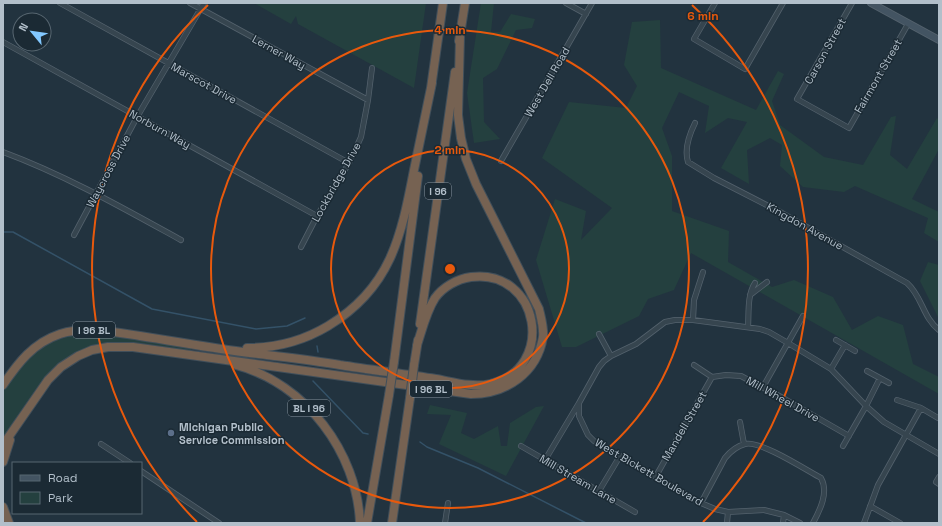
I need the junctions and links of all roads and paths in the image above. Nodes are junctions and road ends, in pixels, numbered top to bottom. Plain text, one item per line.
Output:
1 (60, 3) edge
2 (190, 3) edge
3 (204, 3) edge
4 (444, 3) edge
5 (465, 3) edge
6 (566, 3) edge
7 (592, 3) edge
8 (715, 3) edge
9 (783, 3) edge
10 (852, 3) edge
11 (871, 3) edge
12 (201, 9) junction
13 (586, 14) junction
14 (908, 24) junction
15 (460, 37) junction
16 (939, 40) edge
17 (3, 42) edge
18 (168, 63) junction
19 (372, 68) dead end
20 (432, 83) junction
21 (368, 100) junction
22 (137, 117) junction
23 (694, 123) dead end
24 (848, 128) joint
25 (3, 152) edge
26 (501, 161) dead end
27 (349, 163) junction
28 (97, 193) junction
29 (317, 216) junction
30 (74, 235) dead end
31 (180, 240) dead end
32 (301, 246) dead end
33 (703, 272) dead end
34 (767, 282) dead end
35 (755, 283) dead end
36 (750, 295) junction
37 (804, 316) dead end
38 (693, 320) junction
39 (748, 327) junction
40 (939, 330) edge
41 (599, 334) dead end
42 (836, 340) dead end
43 (788, 343) junction
44 (417, 345) junction
45 (845, 345) junction
46 (206, 346) junction
47 (856, 351) dead end
48 (194, 355) junction
49 (611, 356) junction
50 (694, 365) dead end
51 (832, 369) junction
52 (867, 371) dead end
53 (712, 377) junction
54 (880, 378) junction
55 (889, 383) dead end
56 (3, 385) edge
57 (763, 387) junction
58 (897, 400) dead end
59 (579, 402) junction
60 (866, 406) junction
61 (921, 408) junction
62 (938, 418) dead end
63 (740, 422) dead end
64 (13, 431) junction
65 (906, 435) junction
66 (849, 436) junction
67 (101, 444) dead end
68 (744, 444) junction
69 (3, 445) edge
70 (521, 446) dead end
71 (843, 446) dead end
72 (939, 454) edge
73 (620, 456) junction
74 (545, 460) junction
75 (3, 462) edge
76 (128, 462) edge
77 (142, 472) edge
78 (656, 476) junction
79 (939, 476) edge
80 (939, 484) edge
81 (599, 491) junction
82 (448, 503) dead end
83 (701, 503) junction
84 (870, 506) junction
85 (3, 507) edge
86 (635, 512) dead end
87 (728, 512) junction
88 (784, 515) junction
89 (9, 523) edge
90 (219, 523) edge
91 (360, 523) edge
92 (367, 523) edge
93 (392, 523) edge
94 (445, 523) edge
95 (727, 523) edge
96 (783, 523) edge
97 (800, 523) edge
98 (813, 523) edge
99 (864, 523) edge
100 (900, 523) edge

1 - 18 street, Marscot Drive
2 - 12 street, Lerner Way
3 - 12 street, Waycross Drive
4 - 20 highway, I 96
5 - 15 highway, I 96
6 - 13 street
7 - 13 street, West Dell Road
8 - 9 street
10 - 24 street, Carson Street
11 - 14 street
12 - 18 street, Waycross Drive
12 - 21 street, Lerner Way
13 - 26 street, West Dell Road
14 - 16 street
14 - 24 street, Fairmont Street
15 - 44 highway, I 96
15 - 48 highway, I 96 BL
17 - 22 street, Norburn Way
18 - 22 street, Waycross Drive
18 - 27 street, Marscot Drive
19 - 21 street, Lockbridge Drive
20 - 46 highway, I 96 BL
20 - 92 highway, I 96, bridge
21 - 27 street, Lockbridge Drive
22 - 28 street, Waycross Drive
22 - 29 street, Norburn Way
23 - 40 street, Kingdon Avenue
25 - 28 street
27 - 29 street, Lockbridge Drive
28 - 30 street, Waycross Drive
28 - 31 street
29 - 32 street, Lockbridge Drive
33 - 38 street
34 - 36 street
35 - 36 street
36 - 39 street
37 - 43 street
38 - 39 street
38 - 49 street
39 - 43 street
41 - 49 street
42 - 45 street
43 - 51 street
43 - 57 street
44 - 46 highway, I 96 BL
44 - 93 highway, I 96, bridge
45 - 47 street
45 - 51 street
46 - 56 highway, I 96 BL
48 - 64 highway, I 96 BL
48 - 91 highway, BL I 96
49 - 59 street
50 - 53 street
51 - 60 street
52 - 54 street
53 - 57 street, Mill Wheel Drive
53 - 78 street, Mandell Street
54 - 55 street
54 - 60 street
57 - 66 street, Mill Wheel Drive
58 - 61 street
59 - 73 street, West Bickett Boulevard
59 - 74 street
60 - 65 street
60 - 66 street
61 - 62 street
61 - 65 street
63 - 68 street
64 - 69 highway, I 96 BL
64 - 75 highway
65 - 72 street
65 - 84 street
66 - 71 street
67 - 76 street
68 - 83 street
68 - 98 street
70 - 74 street, Mill Stream Lane
73 - 78 street, West Bickett Boulevard
73 - 81 street
74 - 81 street, Mill Stream Lane
77 - 90 street
78 - 83 street, West Bickett Boulevard
79 - 80 street
81 - 86 street, Mill Stream Lane
82 - 94 street
83 - 87 street, West Bickett Boulevard
84 - 99 street
84 - 100 street
85 - 89 highway
87 - 88 street, West Bickett Boulevard
87 - 95 street
88 - 96 street
88 - 97 street, West Bickett Boulevard

